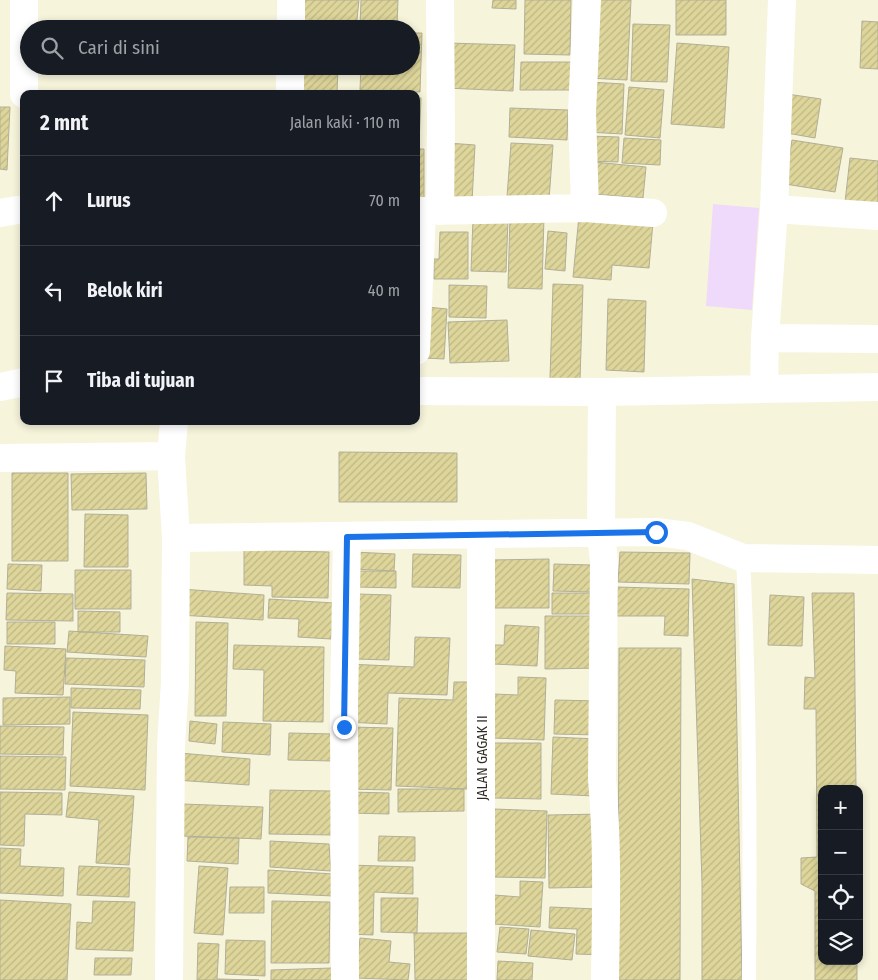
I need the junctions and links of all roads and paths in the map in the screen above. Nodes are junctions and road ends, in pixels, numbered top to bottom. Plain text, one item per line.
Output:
1 (24, 0) edge
2 (291, 0) edge
3 (440, 0) edge
4 (587, 0) edge
5 (782, 0) edge
6 (24, 20) edge
7 (290, 20) edge
8 (24, 75) edge
9 (290, 75) edge
10 (24, 90) edge
11 (290, 90) edge
12 (585, 208) junction
13 (774, 209) junction
14 (20, 210) edge
15 (426, 211) edge
16 (0, 213) edge
17 (653, 213) dead end
18 (878, 216) edge
19 (420, 295) edge
20 (765, 338) junction
21 (878, 339) edge
22 (20, 383) edge
23 (0, 387) edge
24 (878, 387) edge
25 (764, 388) junction
26 (420, 391) edge
27 (602, 392) junction
28 (174, 425) edge
29 (171, 456) junction
30 (0, 458) edge
31 (601, 532) junction
32 (481, 536) junction
33 (347, 537) junction
34 (176, 538) junction
35 (743, 558) junction
36 (878, 560) edge
37 (169, 980) edge
38 (345, 980) edge
39 (481, 980) edge
40 (605, 980) edge
41 (749, 980) edge

1 - 6 street
2 - 7 street
3 - 15 street
4 - 12 street
5 - 13 street
8 - 10 street
9 - 11 street
12 - 15 street
12 - 17 street
13 - 18 street
13 - 20 street
14 - 16 street
15 - 19 street
20 - 21 street
20 - 25 street
22 - 23 street
24 - 25 street
25 - 27 street
26 - 27 street
27 - 31 street
28 - 29 street
29 - 30 street
29 - 34 street
31 - 32 street
31 - 35 street
31 - 40 street
32 - 33 street
32 - 39 street, JALAN GAGAK II
33 - 34 street
33 - 38 street
34 - 37 street
35 - 36 street
35 - 41 lane

